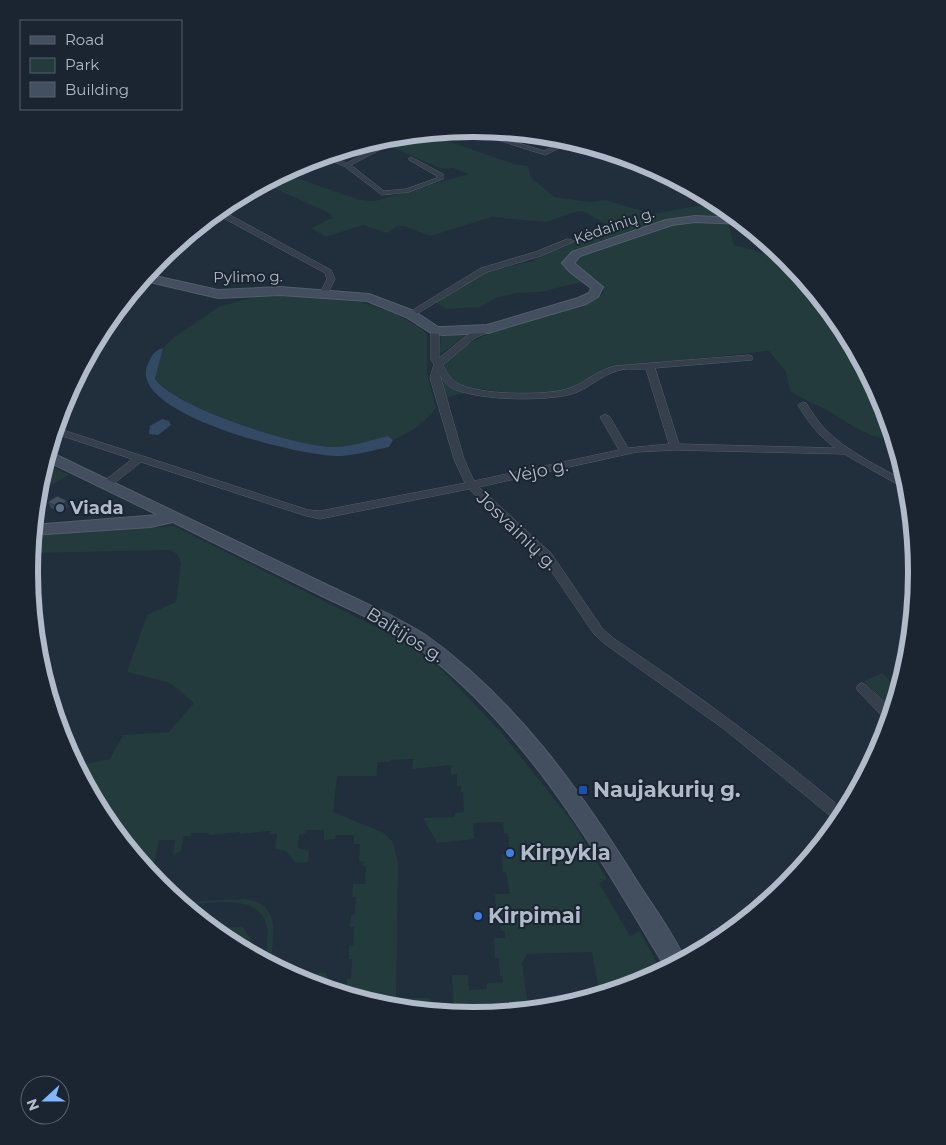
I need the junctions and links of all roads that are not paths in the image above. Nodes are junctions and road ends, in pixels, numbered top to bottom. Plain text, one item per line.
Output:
1 (495, 138) edge
2 (560, 146) edge
3 (382, 147) dead end
4 (411, 159) dead end
5 (333, 160) edge
6 (346, 165) junction
7 (224, 215) edge
8 (730, 221) edge
9 (571, 241) dead end
10 (152, 279) edge
11 (324, 293) junction
12 (410, 314) junction
13 (488, 329) junction
14 (435, 330) junction
15 (749, 358) dead end
16 (438, 364) junction
17 (650, 366) junction
18 (803, 404) dead end
19 (605, 417) dead end
20 (61, 432) edge
21 (675, 447) junction
22 (848, 451) junction
23 (625, 452) junction
24 (53, 458) edge
25 (140, 458) junction
26 (899, 482) edge
27 (107, 484) junction
28 (470, 486) junction
29 (174, 517) junction
30 (40, 530) edge
31 (862, 688) dead end
32 (886, 710) edge
33 (838, 810) edge
34 (673, 960) edge

1 - 2 street
3 - 6 street
4 - 6 street
5 - 6 street
7 - 11 street
8 - 13 main road, Kėdainių g.
9 - 12 street
10 - 11 main road, Pylimo g.
11 - 12 main road
12 - 14 main road
13 - 14 main road
13 - 16 street
14 - 16 street, Josvainių g.
15 - 17 street
16 - 17 street
16 - 28 street, Josvainių g.
17 - 21 street
18 - 22 street
19 - 23 street
20 - 25 street, Vėjo g.
21 - 22 street, Vėjo g.
21 - 23 street, Vėjo g.
22 - 26 street, Vėjo g.
23 - 28 street, Vėjo g.
24 - 27 main road, Baltijos g.
25 - 27 street
25 - 28 street, Vėjo g.
27 - 29 main road, Baltijos g.
28 - 33 street, Josvainių g.
29 - 30 main road
29 - 34 main road, Baltijos g.
31 - 32 street

